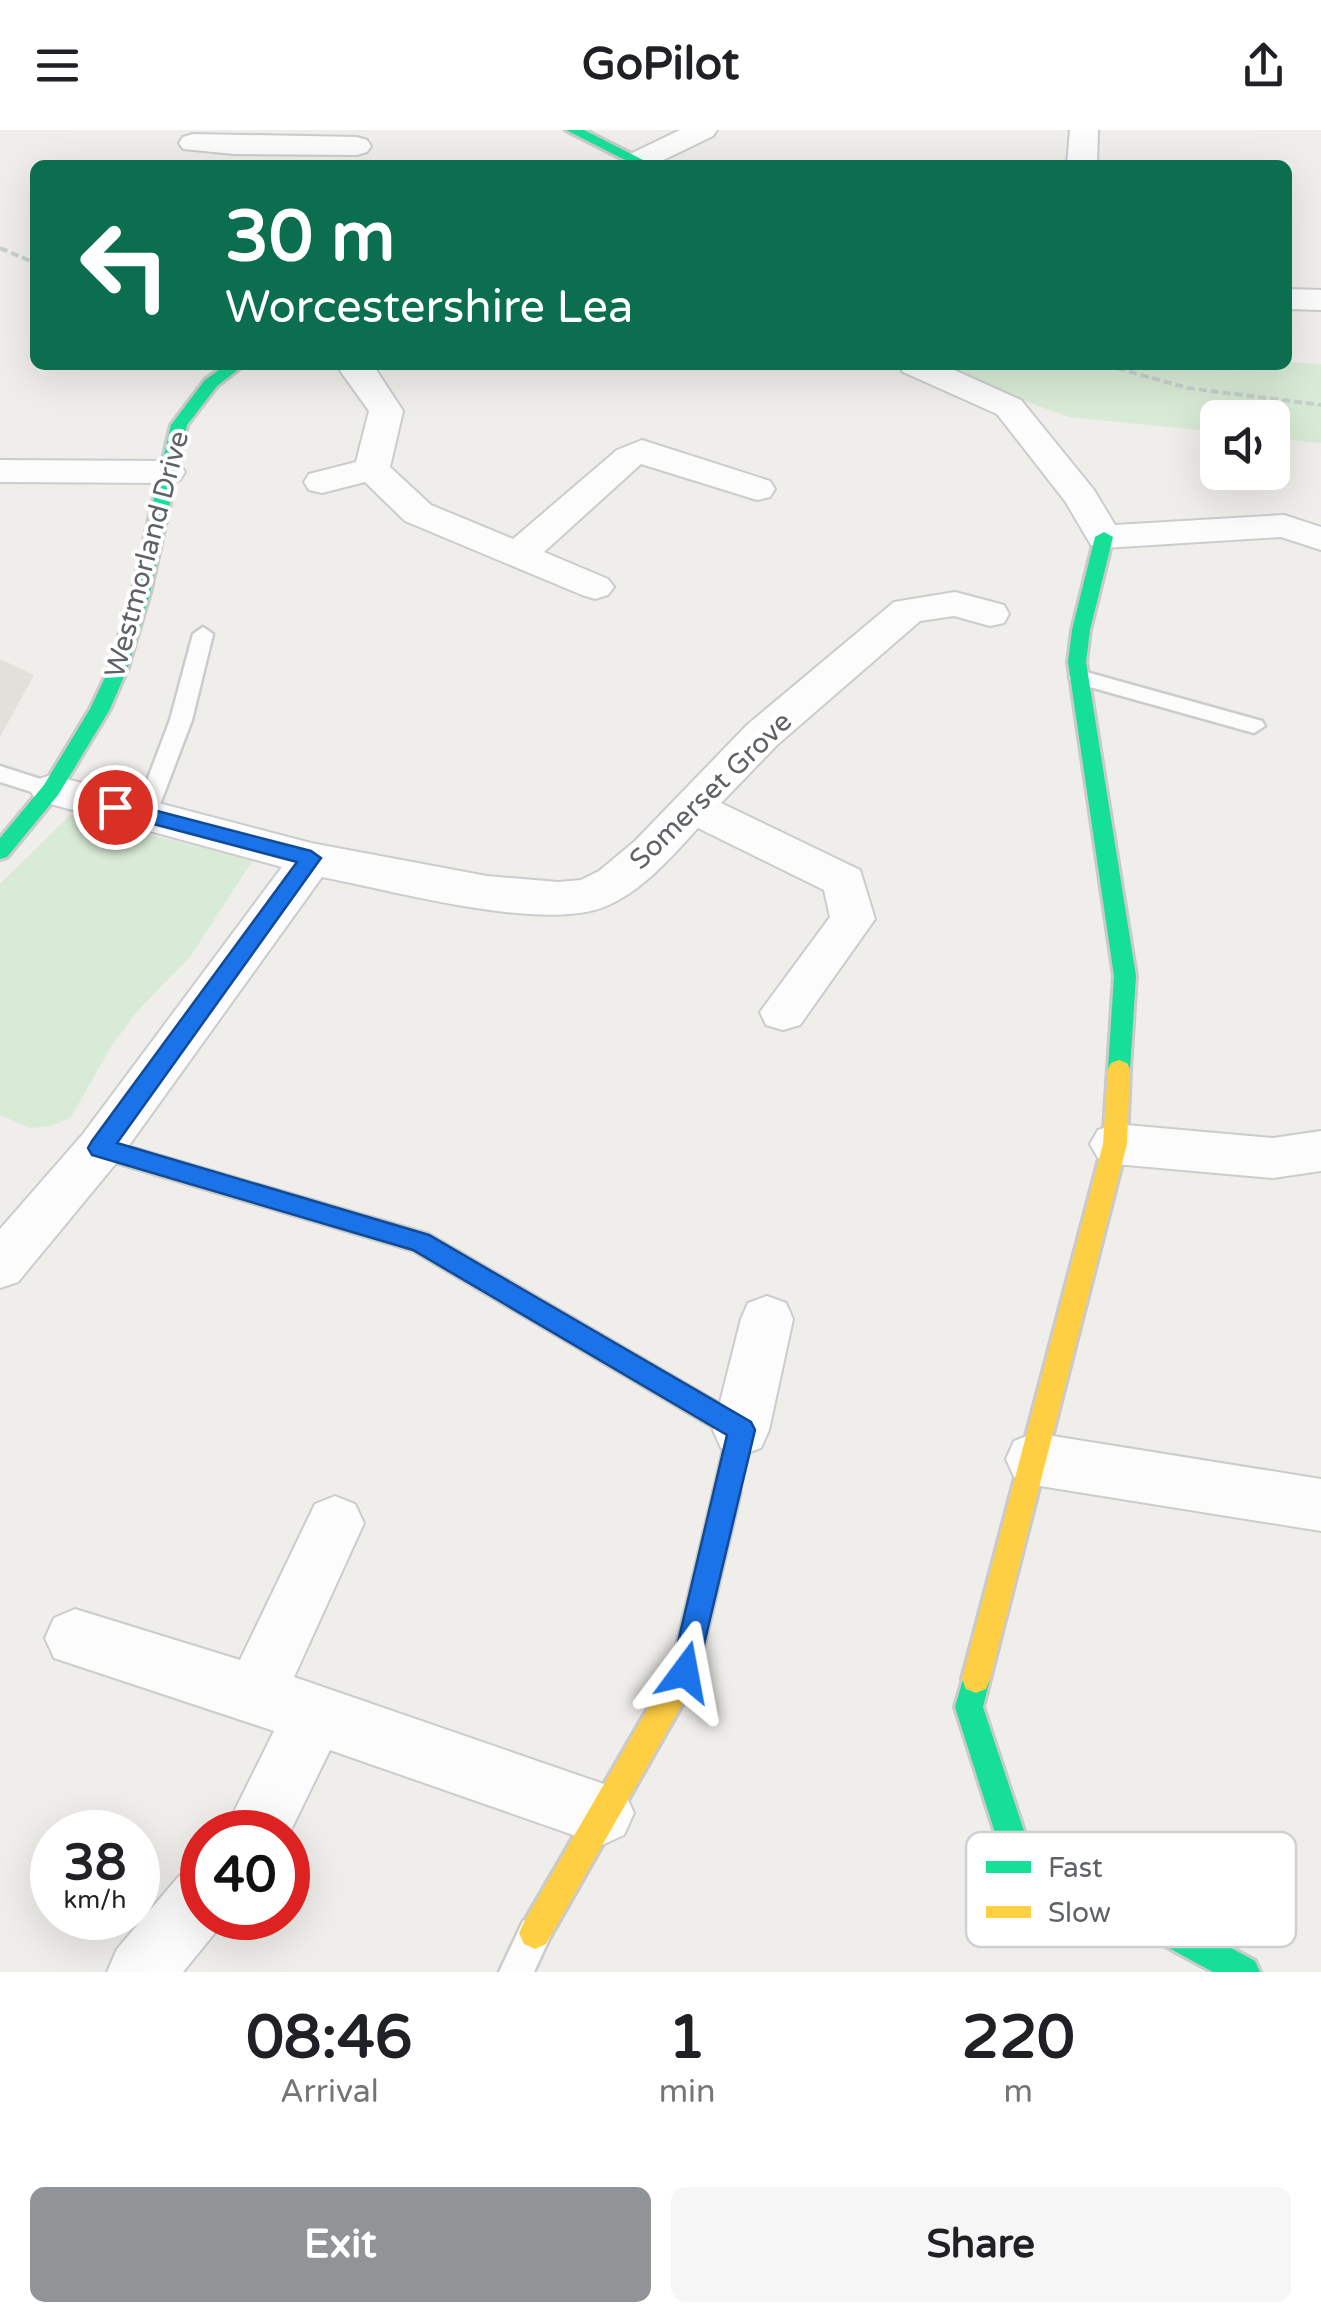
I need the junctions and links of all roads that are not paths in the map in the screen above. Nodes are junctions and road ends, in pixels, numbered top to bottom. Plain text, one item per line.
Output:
1 (573, 130) edge
2 (702, 130) edge
3 (1084, 130) edge
4 (183, 146) edge
5 (357, 146) dead end
6 (629, 160) edge
7 (641, 160) edge
8 (1082, 160) edge
9 (1292, 298) edge
10 (1321, 300) edge
11 (229, 370) edge
12 (361, 370) edge
13 (927, 370) edge
14 (372, 469) junction
15 (0, 471) edge
16 (167, 472) junction
17 (322, 482) dead end
18 (756, 489) dead end
19 (1104, 538) junction
20 (1321, 538) edge
21 (519, 554) junction
22 (594, 587) dead end
23 (990, 614) dead end
24 (203, 634) dead end
25 (1080, 677) junction
26 (1254, 726) dead end
27 (0, 774) edge
28 (51, 790) junction
29 (694, 808) junction
30 (145, 815) junction
31 (0, 852) edge
32 (311, 858) junction
33 (782, 1012) dead end
34 (1114, 1144) junction
35 (100, 1148) junction
36 (1321, 1151) edge
37 (0, 1266) edge
38 (767, 1319) dead end
39 (742, 1430) junction
40 (1034, 1459) junction
41 (1321, 1505) edge
42 (335, 1523) dead end
43 (75, 1638) dead end
44 (255, 1695) junction
45 (315, 1714) junction
46 (267, 1810) edge
47 (602, 1813) junction
48 (1009, 1832) edge
49 (180, 1925) edge
50 (535, 1934) joint
51 (1198, 1947) edge
52 (140, 1972) edge
53 (516, 1972) edge
54 (1244, 1972) edge

1 - 6 street
2 - 7 street
3 - 8 street
4 - 5 street
9 - 10 street
11 - 16 street, Westmorland Drive
12 - 14 street
13 - 19 street
14 - 17 street
14 - 21 street
15 - 16 street
16 - 28 street, Westmorland Drive
18 - 21 street
19 - 20 street
19 - 25 street
21 - 22 street
23 - 29 street, Somerset Grove
24 - 30 lane
25 - 26 lane
25 - 34 street
27 - 28 lane
28 - 30 street, Somerset Grove
28 - 31 street, Westmorland Drive
29 - 32 street, Somerset Grove
29 - 33 street
30 - 32 street, Somerset Grove
32 - 35 street
34 - 36 street
34 - 40 street
35 - 37 street
35 - 39 street
38 - 39 street
39 - 47 street
40 - 41 street
40 - 48 street
42 - 44 street
43 - 44 street
44 - 45 street
45 - 46 street
45 - 47 street
47 - 50 street
49 - 52 street
50 - 53 lane
51 - 54 street

